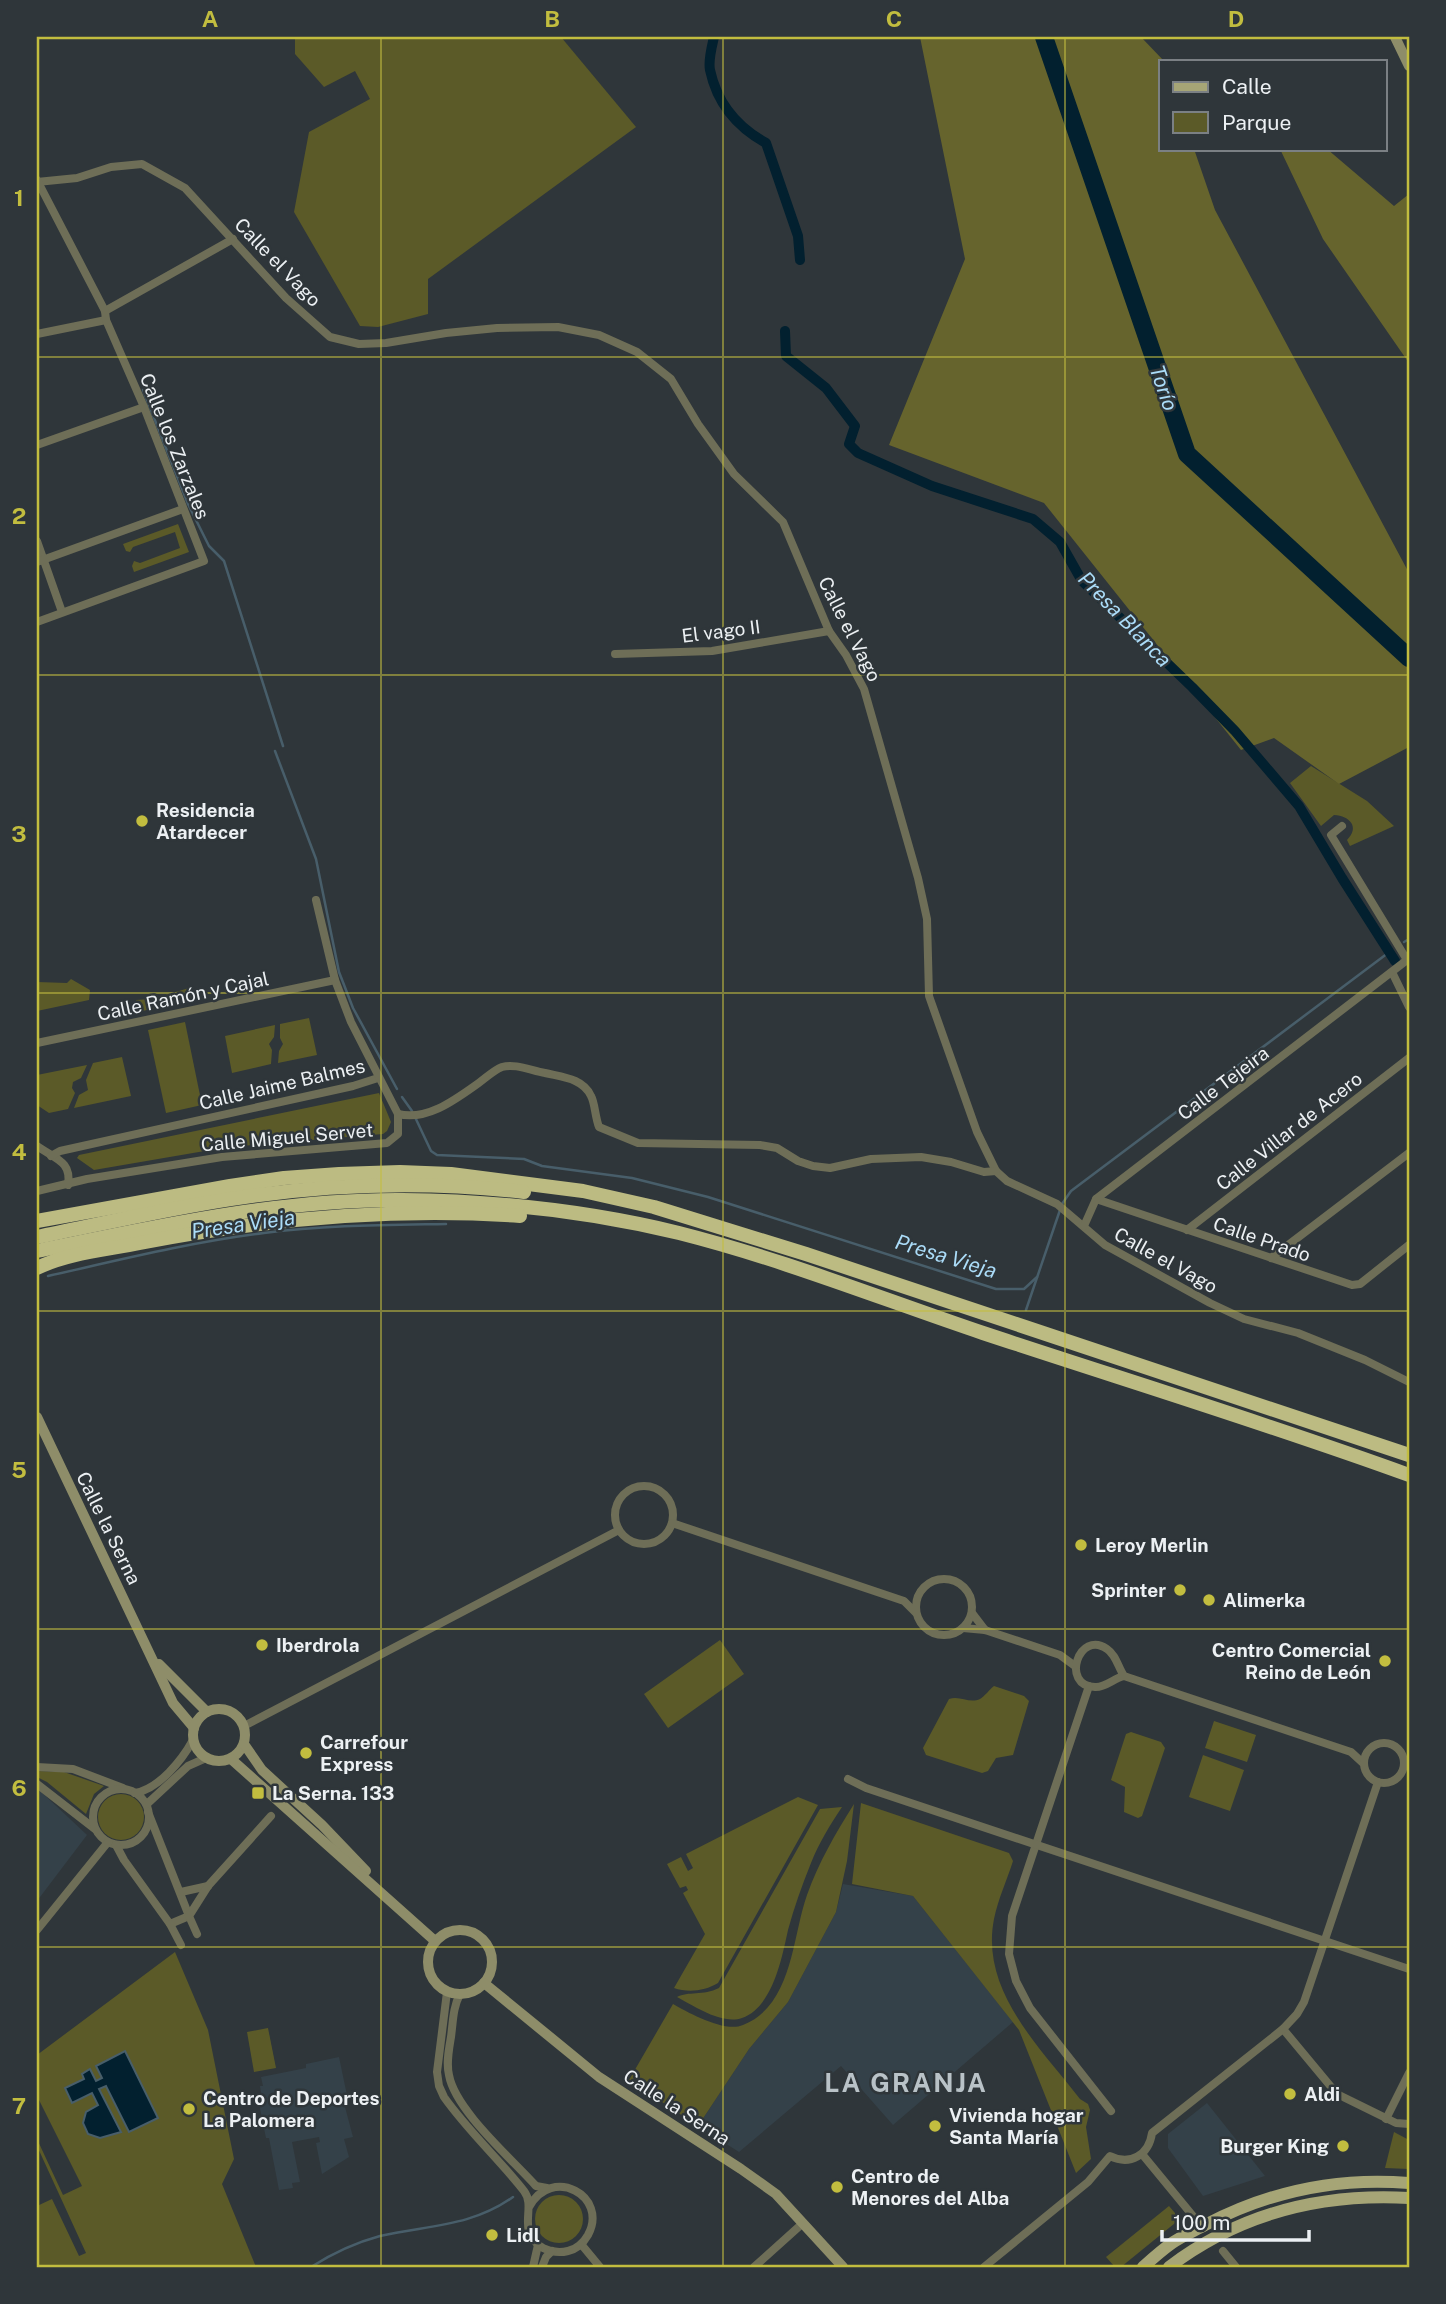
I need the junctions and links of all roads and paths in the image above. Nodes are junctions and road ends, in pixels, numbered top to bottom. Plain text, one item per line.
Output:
1 (1395, 37) edge
2 (1409, 66) edge
3 (38, 181) edge
4 (233, 239) junction
5 (105, 315) junction
6 (37, 334) edge
7 (144, 407) junction
8 (37, 445) edge
9 (183, 509) junction
10 (37, 541) edge
11 (40, 561) edge
12 (62, 612) junction
13 (37, 622) edge
14 (829, 631) junction
15 (615, 654) dead end
16 (1342, 826) dead end
17 (316, 900) dead end
18 (1408, 962) edge
19 (1392, 972) junction
20 (335, 980) junction
21 (1409, 1007) edge
22 (37, 1043) edge
23 (1409, 1058) edge
24 (378, 1078) junction
25 (398, 1114) junction
26 (37, 1146) edge
27 (1409, 1153) edge
28 (51, 1156) junction
29 (66, 1166) junction
30 (996, 1171) junction
31 (87, 1179) junction
32 (68, 1185) junction
33 (37, 1191) edge
34 (1096, 1199) junction
35 (687, 1219) junction
36 (37, 1221) edge
37 (1084, 1226) junction
38 (1187, 1230) junction
39 (37, 1237) edge
40 (1409, 1245) edge
41 (37, 1251) edge
42 (745, 1253) junction
43 (1270, 1258) junction
44 (37, 1268) edge
45 (1409, 1382) edge
46 (37, 1417) edge
47 (1409, 1455) edge
48 (1409, 1475) edge
49 (672, 1523) junction
50 (619, 1530) junction
51 (918, 1596) junction
52 (904, 1601) junction
53 (916, 1612) junction
54 (972, 1612) junction
55 (964, 1628) junction
56 (985, 1630) junction
57 (150, 1654) junction
58 (1079, 1654) junction
59 (1060, 1655) junction
60 (1117, 1666) junction
61 (1075, 1667) junction
62 (1124, 1676) junction
63 (1113, 1679) junction
64 (1089, 1686) junction
65 (207, 1712) junction
66 (244, 1726) junction
67 (194, 1728) junction
68 (193, 1740) junction
69 (244, 1744) junction
70 (1368, 1750) junction
71 (1351, 1752) junction
72 (206, 1758) junction
73 (231, 1759) junction
74 (1363, 1763) junction
75 (37, 1767) edge
76 (1406, 1770) edge
77 (848, 1779) dead end
78 (1378, 1782) junction
79 (37, 1784) edge
80 (132, 1792) junction
81 (148, 1808) junction
82 (271, 1816) dead end
83 (95, 1829) junction
84 (112, 1844) junction
85 (1036, 1844) junction
86 (208, 1886) junction
87 (181, 1892) junction
88 (393, 1902) junction
89 (190, 1916) junction
90 (170, 1924) junction
91 (37, 1930) edge
92 (197, 1934) dead end
93 (435, 1941) junction
94 (1325, 1941) junction
95 (181, 1945) dead end
96 (1409, 1969) edge
97 (484, 1983) junction
98 (447, 1992) junction
99 (460, 1994) junction
100 (1283, 2029) junction
101 (1409, 2073) edge
102 (1111, 2111) dead end
103 (1386, 2119) junction
104 (1409, 2124) edge
105 (1142, 2154) junction
106 (1409, 2183) edge
107 (547, 2188) junction
108 (1409, 2199) edge
109 (529, 2207) junction
110 (803, 2223) junction
111 (1202, 2227) junction
112 (538, 2245) junction
113 (581, 2245) junction
114 (1223, 2251) dead end
115 (552, 2252) junction
116 (1147, 2265) edge
117 (533, 2267) edge
118 (542, 2267) edge
119 (600, 2267) edge
120 (754, 2267) edge
121 (843, 2267) edge
122 (984, 2267) edge
123 (1169, 2267) edge
124 (1236, 2267) edge

1 - 2 street
3 - 4 street, Calle el Vago
3 - 5 street, Calle los Zarzales
4 - 5 street
4 - 14 street, Calle el Vago
5 - 6 street
5 - 7 street, Calle los Zarzales
7 - 8 street
7 - 9 street, Calle los Zarzales
9 - 11 street
9 - 12 street, Calle los Zarzales
10 - 11 street
11 - 12 street
12 - 13 street, Calle los Zarzales
14 - 15 street, El vago II
14 - 30 street, Calle el Vago
16 - 18 street
17 - 20 street, Calle Jaime Balmes
18 - 19 street, Calle Tejeira
19 - 21 street
19 - 34 street, Calle Tejeira
20 - 22 street, Calle Ramón y Cajal
20 - 24 street, Calle Jaime Balmes
23 - 38 street, Calle Villar de Acero
24 - 25 street
24 - 28 street, Calle Jaime Balmes
25 - 30 street, Calle Miguel Servet
25 - 31 street, Calle Miguel Servet
26 - 28 street
27 - 43 street
28 - 29 street
29 - 31 street
29 - 32 street
30 - 37 street, Calle el Vago
31 - 32 street, Calle Miguel Servet
32 - 33 street, Calle Miguel Servet
34 - 37 street, Calle Tejeira
34 - 38 street, Calle Prado
35 - 36 highway
35 - 39 highway
35 - 47 highway
37 - 45 street, Calle el Vago
38 - 43 street, Calle Prado
40 - 43 street, Calle Prado
41 - 42 highway
42 - 44 highway
42 - 48 highway
46 - 57 street, Calle la Serna
49 - 50 street
49 - 50 street
49 - 52 street
50 - 66 street
51 - 52 street
51 - 53 street
51 - 54 street
52 - 53 street
53 - 55 street
54 - 55 street
54 - 56 street
55 - 56 street
56 - 59 street
57 - 65 street, Calle la Serna
57 - 67 street, Calle la Serna
58 - 59 street
58 - 60 street
58 - 61 street
59 - 61 street
60 - 62 street
60 - 63 street
61 - 64 street
62 - 63 street
62 - 71 street
63 - 64 street
64 - 85 street
65 - 66 street
65 - 67 street
66 - 69 street
67 - 68 street
68 - 72 street
68 - 80 street
69 - 73 street
69 - 88 street
70 - 71 street
70 - 74 street
70 - 76 street
71 - 74 street
72 - 73 street
72 - 81 street
73 - 88 street
74 - 78 street
75 - 80 street
76 - 78 street
77 - 85 street
78 - 94 street
79 - 83 street
80 - 81 street
80 - 83 street
81 - 84 street
81 - 87 street
82 - 86 street
83 - 84 street
84 - 90 street
84 - 91 street
85 - 94 street
85 - 102 street
86 - 87 street
86 - 89 street
87 - 89 street
88 - 93 street
89 - 90 street
89 - 92 street
90 - 95 street
93 - 97 street
93 - 98 street
94 - 96 street
94 - 100 street
97 - 99 street
97 - 110 street, Calle la Serna
98 - 99 street
98 - 109 street
99 - 107 street
100 - 103 street
100 - 105 street
101 - 103 street
103 - 104 street
105 - 111 street
105 - 122 street
106 - 111 main road
107 - 109 street
107 - 113 street
108 - 123 main road
109 - 112 street
110 - 120 street
110 - 121 street, Calle la Serna
111 - 116 main road
112 - 115 street
112 - 117 street
113 - 115 street
113 - 119 street
114 - 124 street
115 - 118 street

